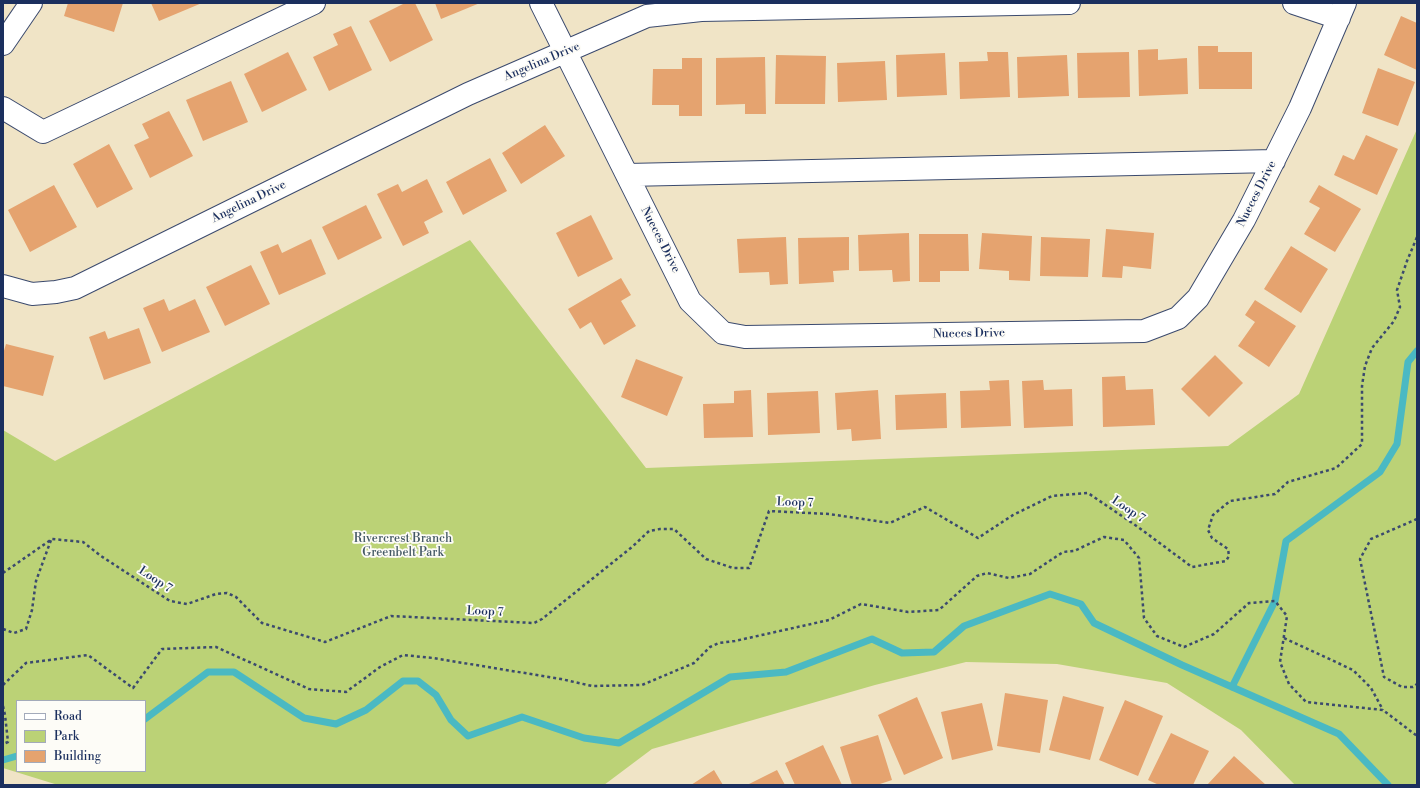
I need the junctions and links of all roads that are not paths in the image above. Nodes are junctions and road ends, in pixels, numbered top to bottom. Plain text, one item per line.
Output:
1 (31, 3) edge
2 (314, 3) edge
3 (541, 3) edge
4 (1069, 3) edge
5 (1294, 3) edge
6 (1342, 10) edge
7 (3, 44) edge
8 (566, 52) junction
9 (3, 108) edge
10 (1274, 161) junction
11 (627, 175) junction
12 (3, 286) edge

1 - 7 street
2 - 9 street
3 - 8 street, Nueces Drive
4 - 8 street, Angelina Drive
5 - 6 street
6 - 10 street, Nueces Drive
8 - 11 street, Nueces Drive
8 - 12 street, Angelina Drive
10 - 11 street
10 - 11 street, Nueces Drive

